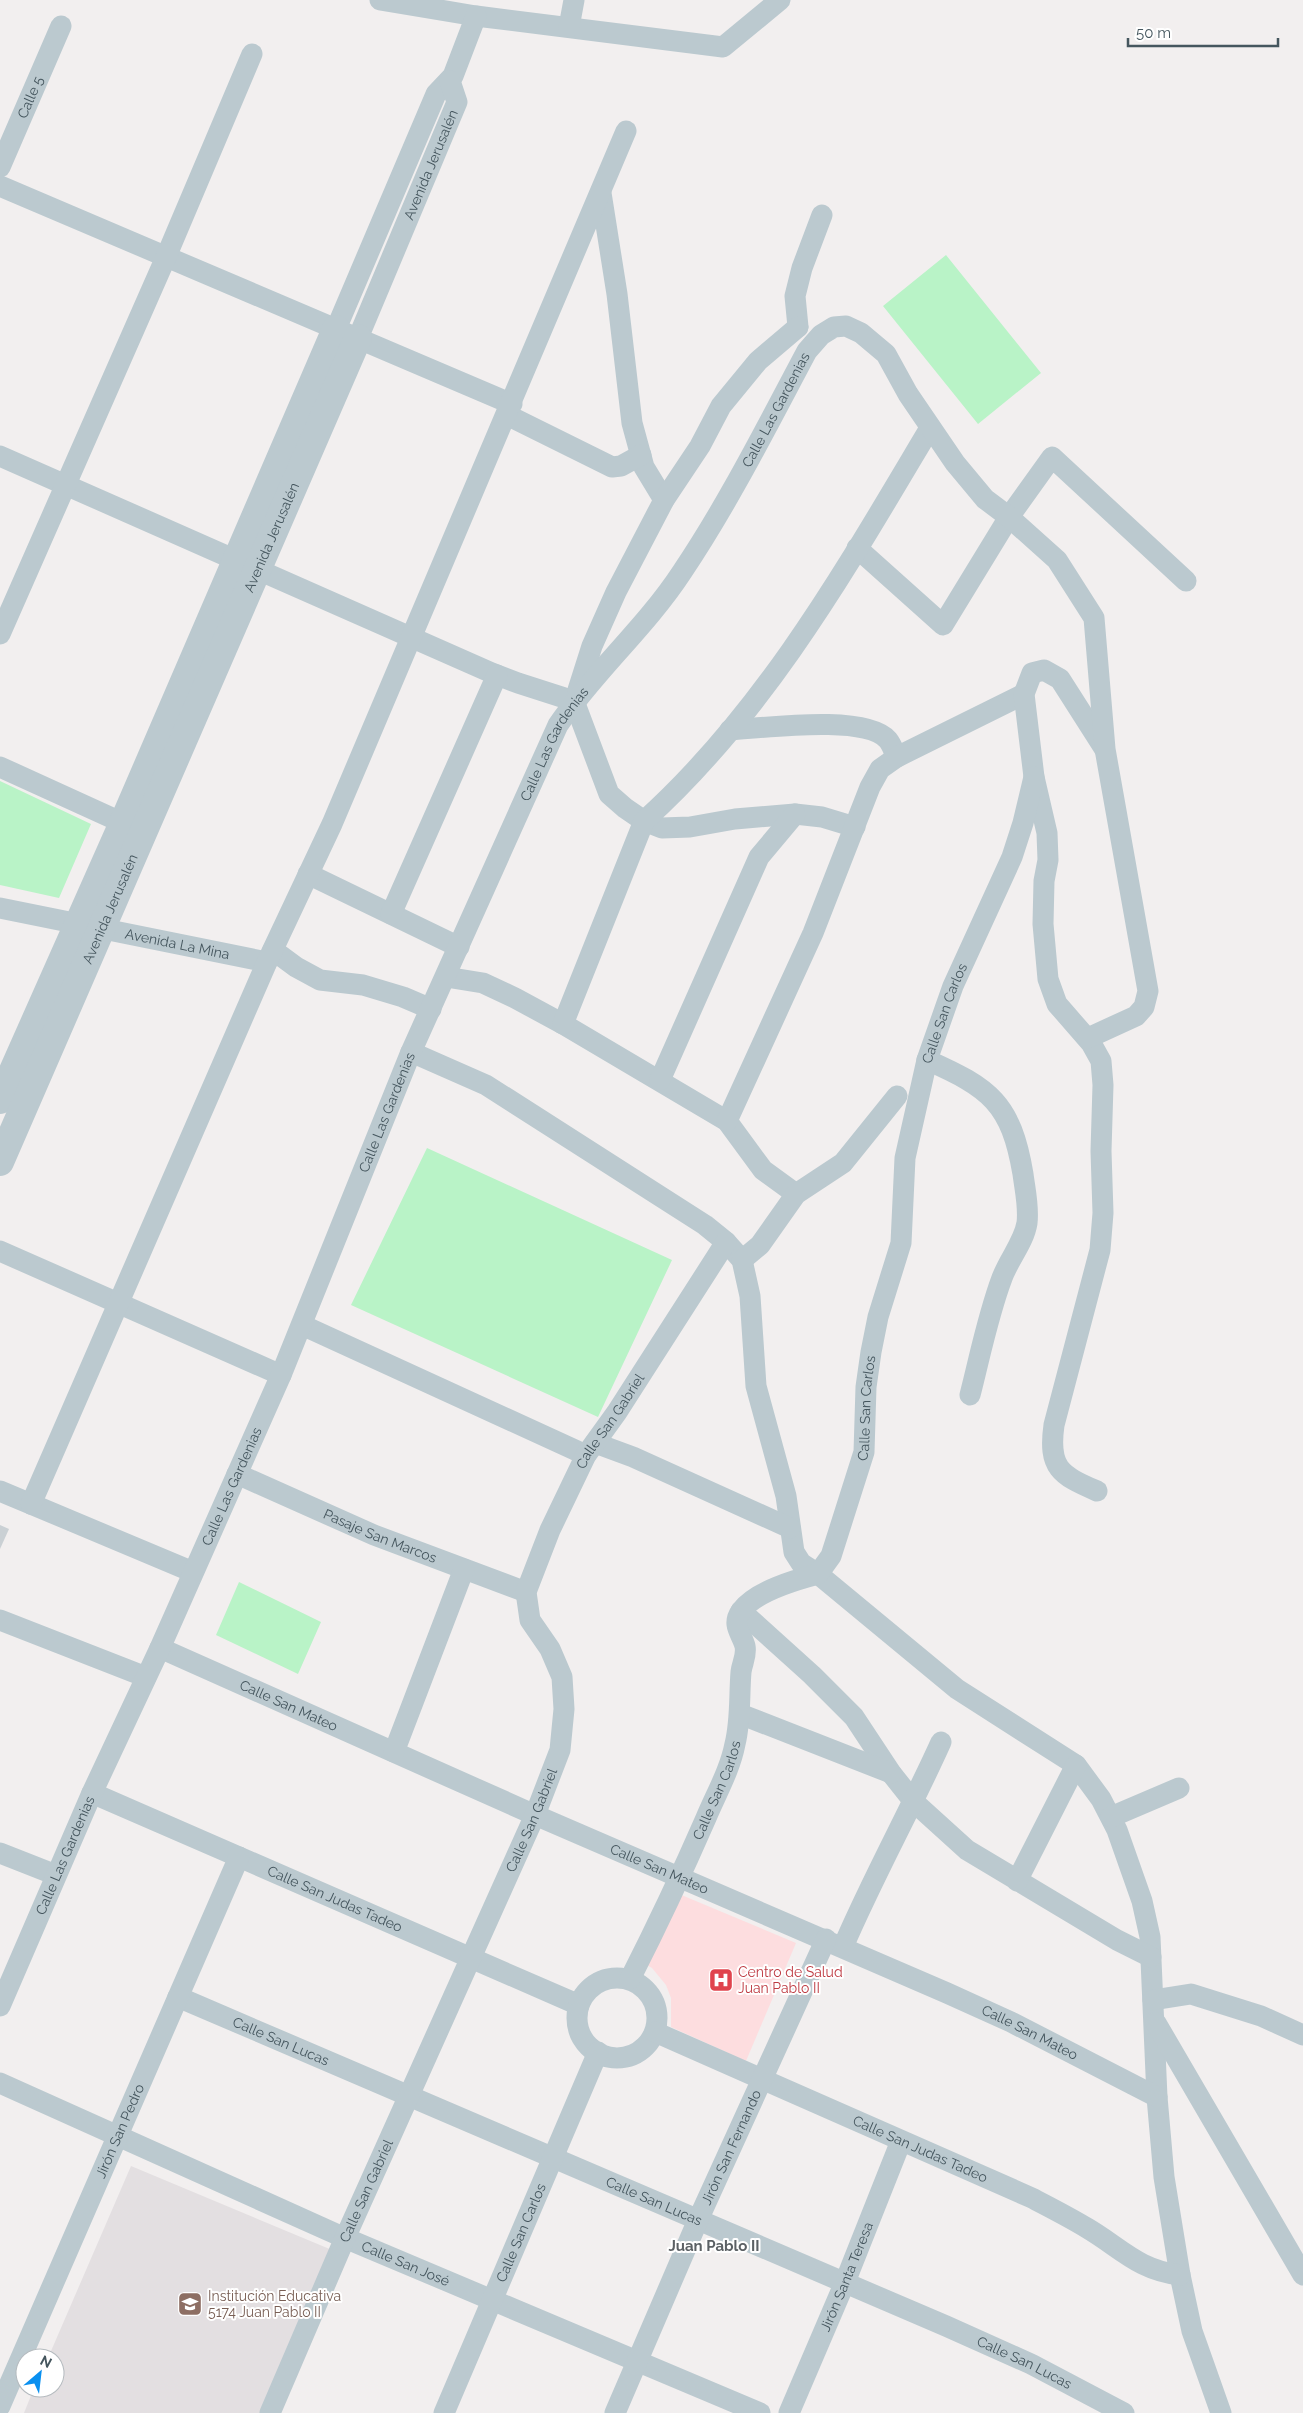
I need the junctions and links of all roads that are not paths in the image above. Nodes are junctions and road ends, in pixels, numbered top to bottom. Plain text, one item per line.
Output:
1 (380, 0) edge
2 (574, 0) edge
3 (780, 0) edge
4 (476, 16) junction
5 (60, 26) dead end
6 (569, 27) junction
7 (252, 54) dead end
8 (626, 131) dead end
9 (0, 167) edge
10 (0, 186) edge
11 (601, 192) junction
12 (822, 214) dead end
13 (166, 257) junction
14 (798, 327) junction
15 (347, 334) junction
16 (821, 335) junction
17 (510, 410) junction
18 (930, 428) junction
19 (641, 455) junction
20 (0, 456) edge
21 (66, 485) junction
22 (664, 500) junction
23 (1009, 517) junction
24 (857, 548) junction
25 (248, 563) junction
26 (1186, 581) dead end
27 (0, 634) edge
28 (411, 635) junction
29 (497, 675) junction
30 (1024, 694) junction
31 (574, 701) junction
32 (730, 730) junction
33 (1105, 749) junction
34 (897, 757) junction
35 (0, 767) edge
36 (1034, 777) junction
37 (795, 814) junction
38 (644, 821) junction
39 (123, 824) junction
40 (855, 828) junction
41 (308, 874) junction
42 (0, 908) edge
43 (391, 914) junction
44 (90, 928) junction
45 (459, 947) junction
46 (270, 956) junction
47 (446, 977) junction
48 (431, 1009) junction
49 (563, 1024) junction
50 (1088, 1038) junction
51 (412, 1052) junction
52 (927, 1060) junction
53 (660, 1080) junction
54 (896, 1096) dead end
55 (0, 1100) edge
56 (727, 1121) junction
57 (0, 1162) edge
58 (796, 1194) junction
59 (726, 1242) junction
60 (0, 1251) edge
61 (742, 1260) junction
62 (119, 1303) junction
63 (302, 1325) junction
64 (281, 1375) junction
65 (970, 1395) dead end
66 (590, 1449) junction
67 (236, 1474) junction
68 (0, 1491) edge
69 (1097, 1491) dead end
70 (31, 1504) junction
71 (790, 1528) junction
72 (464, 1569) junction
73 (193, 1572) junction
74 (818, 1574) junction
75 (526, 1592) junction
76 (741, 1611) junction
77 (0, 1620) edge
78 (160, 1648) junction
79 (146, 1677) junction
80 (740, 1714) junction
81 (941, 1742) dead end
82 (394, 1752) junction
83 (1076, 1765) junction
84 (891, 1773) junction
85 (1179, 1788) dead end
86 (92, 1793) junction
87 (914, 1802) junction
88 (535, 1815) junction
89 (1111, 1817) junction
90 (0, 1852) edge
91 (239, 1857) junction
92 (56, 1875) junction
93 (681, 1877) junction
94 (1017, 1881) junction
95 (834, 1943) junction
96 (471, 1957) junction
97 (1152, 1957) junction
98 (630, 1979) junction
99 (178, 1997) junction
100 (579, 2005) junction
101 (0, 2006) edge
102 (1153, 2009) junction
103 (655, 2032) junction
104 (1303, 2035) edge
105 (598, 2052) junction
106 (762, 2078) junction
107 (0, 2083) edge
108 (409, 2096) junction
109 (1157, 2097) junction
110 (118, 2136) junction
111 (901, 2140) junction
112 (552, 2157) junction
113 (698, 2220) junction
114 (345, 2238) junction
115 (1180, 2275) junction
116 (1303, 2275) edge
117 (845, 2282) junction
118 (493, 2300) junction
119 (637, 2361) junction
120 (0, 2406) edge
121 (270, 2413) edge
122 (444, 2413) edge
123 (614, 2413) edge
124 (760, 2413) edge
125 (789, 2413) edge
126 (1124, 2413) edge
127 (1222, 2413) edge

1 - 4 street
2 - 6 street
3 - 6 street
4 - 6 street
4 - 15 street, Avenida Jerusalén
5 - 9 street, Calle 5
7 - 13 street
8 - 11 street
10 - 13 street
11 - 17 street
11 - 19 street
12 - 14 street
13 - 15 street
13 - 21 street
14 - 16 street
14 - 22 street
15 - 17 street
15 - 25 street, Avenida Jerusalén
16 - 18 street, Calle Las Gardenias
16 - 31 street, Calle Las Gardenias
17 - 19 street
17 - 28 street
18 - 23 street
18 - 24 street
19 - 22 street
20 - 21 street
21 - 25 street
21 - 27 street
22 - 31 street
23 - 24 street
23 - 26 street
23 - 33 street
24 - 32 street
25 - 28 street
25 - 39 street, Avenida Jerusalén
25 - 44 street, Avenida Jerusalén
28 - 29 street
28 - 41 street
29 - 31 street
29 - 43 street
30 - 33 street
30 - 34 street
30 - 36 street
31 - 38 street
31 - 45 street, Calle Las Gardenias
32 - 34 street
32 - 38 street
33 - 50 street
34 - 40 street
35 - 39 street
36 - 50 street
36 - 52 street, Calle San Carlos
37 - 38 street
37 - 40 street
37 - 53 street
38 - 49 street
39 - 44 street, Avenida Jerusalén
40 - 56 street
41 - 43 street
41 - 46 street
42 - 44 street, Avenida La Mina
43 - 45 street
44 - 46 street, Avenida La Mina
44 - 55 street, Avenida Jerusalén
44 - 57 street, Avenida Jerusalén
45 - 47 street, Calle Las Gardenias
46 - 48 street
46 - 62 street
47 - 48 street, Calle Las Gardenias
47 - 49 street
48 - 51 street, Calle Las Gardenias
49 - 53 street
50 - 69 street
51 - 59 street
51 - 63 street, Calle Las Gardenias
52 - 65 street
52 - 74 street, Calle San Carlos
53 - 56 street
54 - 58 street
56 - 58 street
58 - 61 street
59 - 61 street
59 - 66 street, Calle San Gabriel
60 - 62 street
61 - 71 street
62 - 64 street
62 - 70 street
63 - 64 street, Calle Las Gardenias
63 - 66 street
64 - 67 street, Calle Las Gardenias
66 - 71 street
66 - 75 street, Calle San Gabriel
67 - 72 street, Pasaje San Marcos
67 - 73 street, Calle Las Gardenias
68 - 70 street
70 - 73 street
71 - 74 street
72 - 75 street, Pasaje San Marcos
72 - 82 street
73 - 78 street, Calle Las Gardenias
74 - 76 street
74 - 83 street
75 - 88 street, Calle San Gabriel
76 - 80 street, Calle San Carlos
76 - 84 street
77 - 79 street
78 - 79 street, Calle Las Gardenias
78 - 82 street, Calle San Mateo
79 - 86 street, Calle Las Gardenias
80 - 84 street
80 - 93 street, Calle San Carlos
81 - 87 street, Jirón San Fernando
82 - 88 street, Calle San Mateo
83 - 89 street
83 - 94 street
84 - 87 street
85 - 89 street
86 - 91 street, Calle San Judas Tadeo
86 - 92 street, Calle Las Gardenias
87 - 94 street
87 - 95 street, Jirón San Fernando
88 - 93 street, Calle San Mateo
88 - 96 street, Calle San Gabriel
89 - 97 street
90 - 92 street
91 - 96 street, Calle San Judas Tadeo
91 - 99 street, Jirón San Pedro
92 - 101 street, Calle Las Gardenias
93 - 95 street, Calle San Mateo
93 - 98 street, Calle San Carlos
94 - 97 street
95 - 106 street, Jirón San Fernando
95 - 109 street, Calle San Mateo
96 - 100 street, Calle San Judas Tadeo
96 - 108 street, Calle San Gabriel
97 - 102 street
98 - 100 street
98 - 103 street
99 - 108 street, Calle San Lucas
99 - 110 street, Jirón San Pedro
100 - 105 street
102 - 104 street
102 - 109 street
102 - 116 street
103 - 105 street
103 - 106 street, Calle San Judas Tadeo
105 - 112 street, Calle San Carlos
106 - 111 street, Calle San Judas Tadeo
106 - 113 street, Jirón San Fernando
107 - 110 street, Calle San José
108 - 112 street, Calle San Lucas
108 - 114 street, Calle San Gabriel
109 - 115 street
110 - 114 street, Calle San José
110 - 120 street, Jirón San Pedro
111 - 115 street, Calle San Judas Tadeo
111 - 117 street, Jirón Santa Teresa
112 - 113 street, Calle San Lucas
112 - 118 street, Calle San Carlos
113 - 117 street, Calle San Lucas
113 - 119 street, Jirón San Fernando
114 - 118 street, Calle San José
114 - 121 street, Calle San Gabriel
115 - 127 street
117 - 125 street, Jirón Santa Teresa
117 - 126 street, Calle San Lucas
118 - 119 street, Calle San José
118 - 122 street, Calle San Carlos
119 - 123 street, Jirón San Fernando
119 - 124 street, Calle San José

